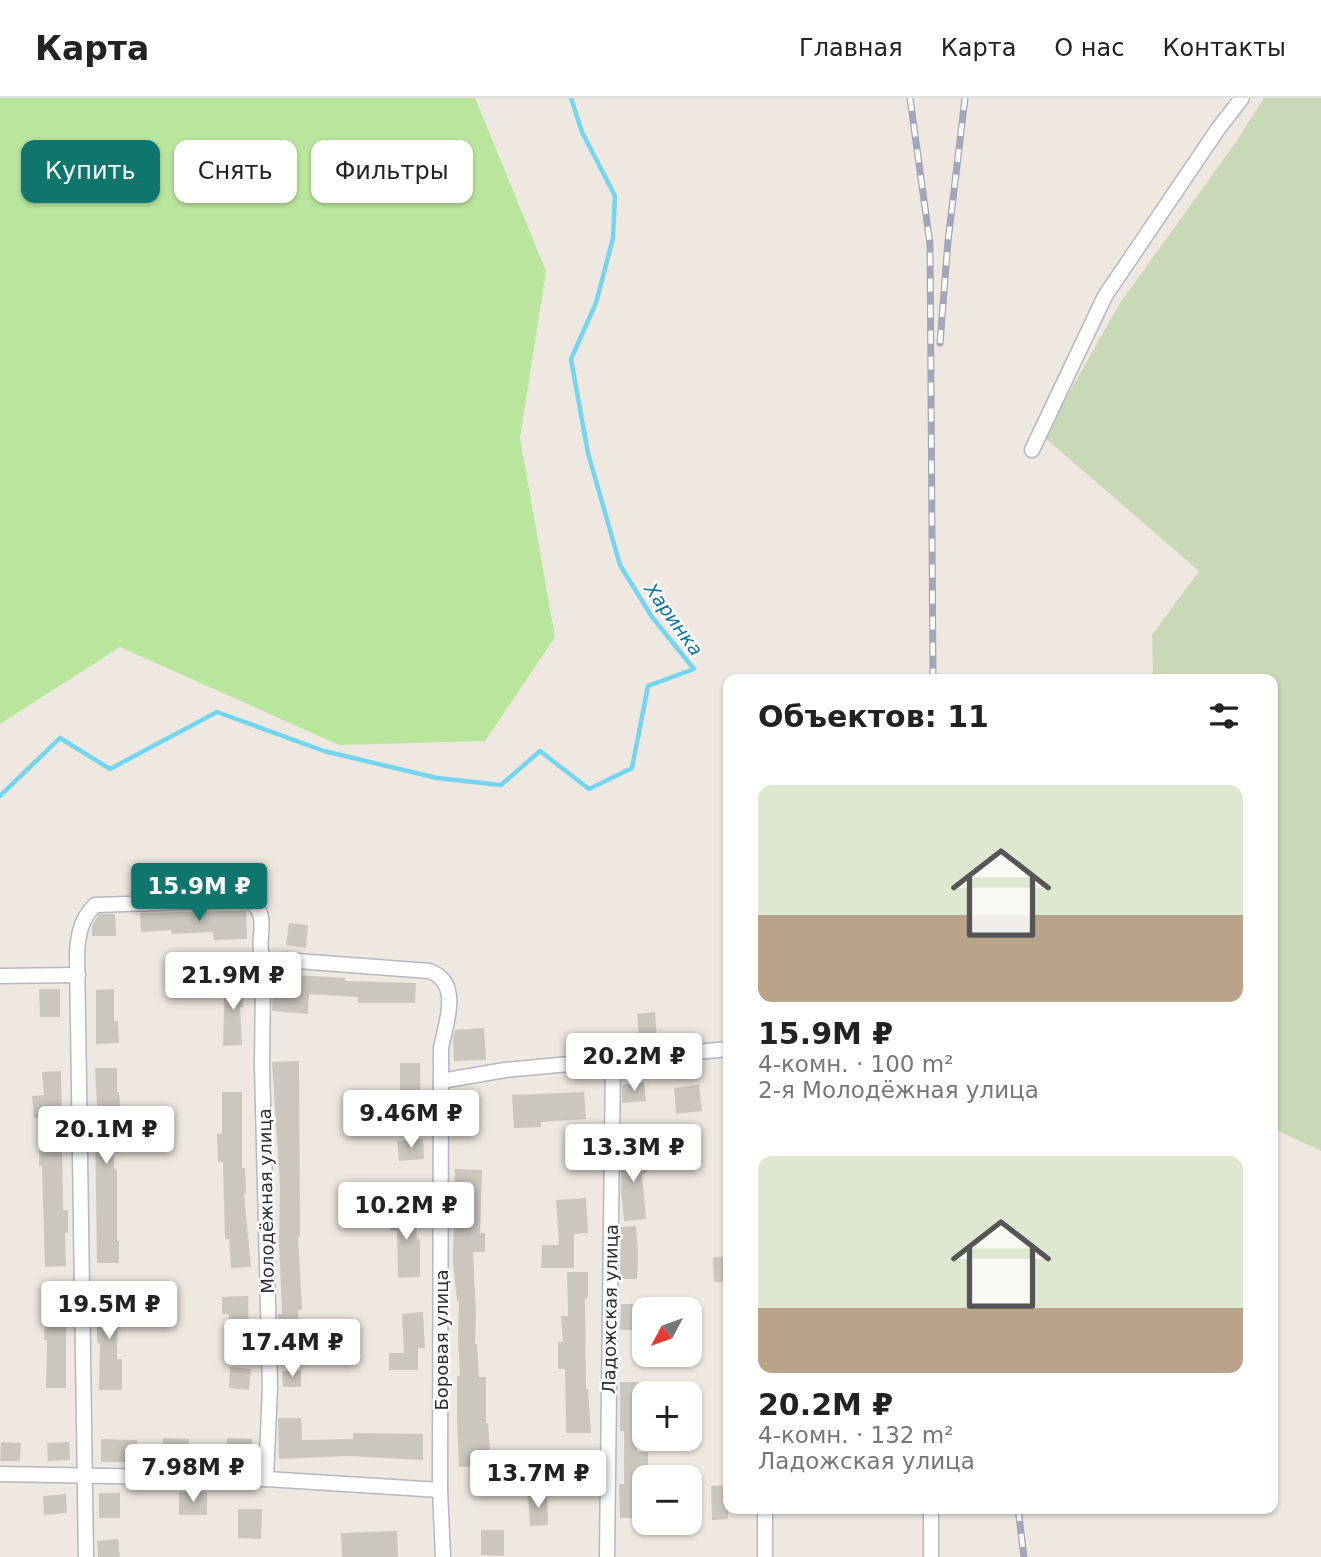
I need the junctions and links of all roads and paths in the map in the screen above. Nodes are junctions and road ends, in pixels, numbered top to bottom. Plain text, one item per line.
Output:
1 (1242, 98) edge
2 (1032, 450) dead end
3 (269, 967) junction
4 (78, 975) junction
5 (0, 976) edge
6 (723, 1050) edge
7 (613, 1061) junction
8 (441, 1081) junction
9 (0, 1474) edge
10 (86, 1474) junction
11 (266, 1479) junction
12 (440, 1490) junction
13 (765, 1514) edge
14 (931, 1514) edge
15 (86, 1557) edge
16 (443, 1557) edge
17 (607, 1557) edge
18 (765, 1557) edge
19 (931, 1557) edge

1 - 2 street
3 - 4 street
3 - 8 street, Боровая улица
3 - 11 street, Молодёжная улица
4 - 5 street
4 - 10 street
6 - 7 street
7 - 8 street
7 - 17 street, Ладожская улица
8 - 12 street, Боровая улица
9 - 10 street
10 - 11 street
10 - 15 street
11 - 12 street
12 - 16 street, Боровая улица
13 - 18 street
14 - 19 street

